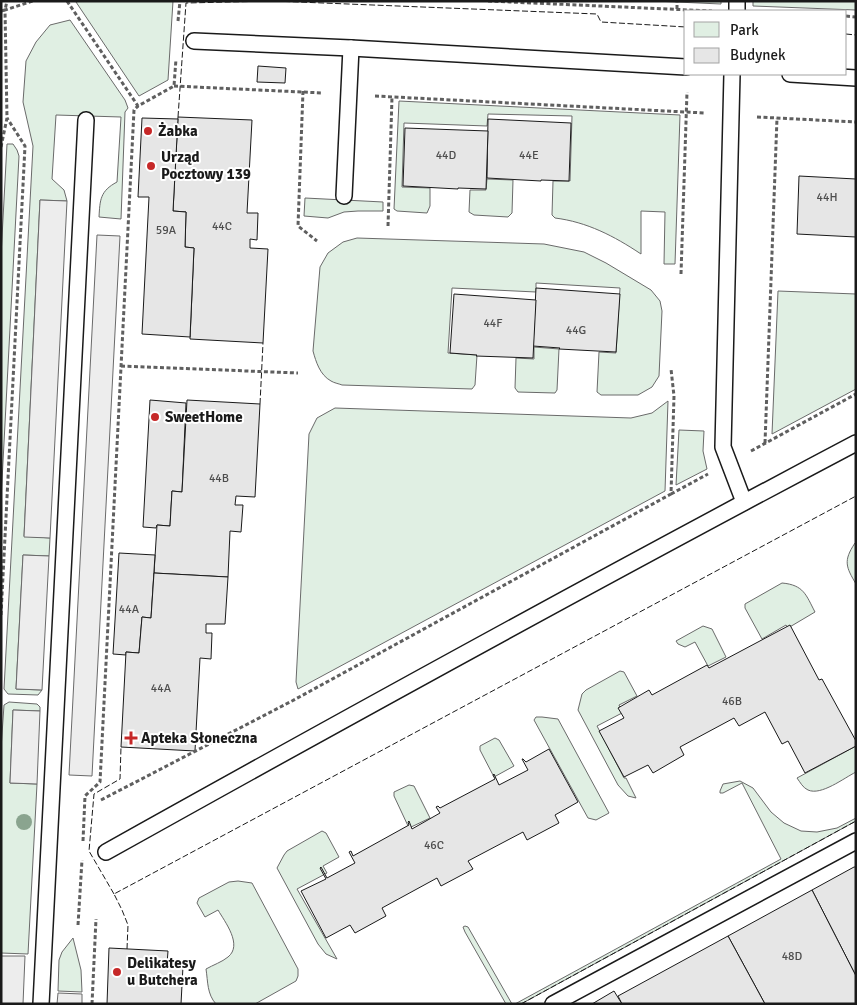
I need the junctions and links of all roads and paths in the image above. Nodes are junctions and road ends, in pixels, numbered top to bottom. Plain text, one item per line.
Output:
1 (7, 1) edge
2 (33, 1) edge
3 (67, 1) edge
4 (180, 1) edge
5 (488, 1) edge
6 (677, 1) edge
7 (677, 9) junction
8 (684, 10) edge
9 (3, 11) edge
10 (178, 29) dead end
11 (194, 41) dead end
12 (351, 48) junction
13 (176, 58) dead end
14 (684, 67) edge
15 (732, 75) edge
16 (806, 75) edge
17 (856, 78) edge
18 (687, 83) dead end
19 (174, 86) junction
20 (303, 91) junction
21 (349, 95) junction
22 (392, 97) junction
23 (138, 106) junction
24 (686, 111) junction
25 (7, 118) junction
26 (86, 120) dead end
27 (856, 122) edge
28 (1, 147) edge
29 (344, 196) dead end
30 (388, 226) dead end
31 (317, 241) dead end
32 (680, 274) dead end
33 (121, 366) junction
34 (671, 369) dead end
35 (298, 373) dead end
36 (856, 394) edge
37 (856, 443) edge
38 (744, 502) junction
39 (1, 615) edge
40 (102, 800) dead end
41 (856, 841) edge
42 (82, 845) dead end
43 (106, 852) dead end
44 (82, 855) dead end
45 (96, 919) dead end
46 (78, 924) dead end
47 (41, 1004) edge
48 (92, 1004) edge
49 (553, 1004) edge

1 - 9 path
2 - 9 path
3 - 23 path
4 - 10 path
5 - 7 path
6 - 7 path
7 - 8 path
9 - 25 path
11 - 12 lane
12 - 14 lane
12 - 21 lane
13 - 19 path
15 - 38 lane
16 - 17 lane
18 - 24 path
19 - 20 path
19 - 23 path
20 - 21 path
20 - 31 path
21 - 22 path
21 - 29 lane
22 - 24 path
22 - 30 path
23 - 33 path
24 - 32 path
25 - 28 path
25 - 39 path
26 - 47 lane
27 - 36 path
33 - 35 path
33 - 42 path
34 - 40 path
37 - 38 lane
38 - 43 lane
41 - 49 lane
44 - 46 path
45 - 48 path

